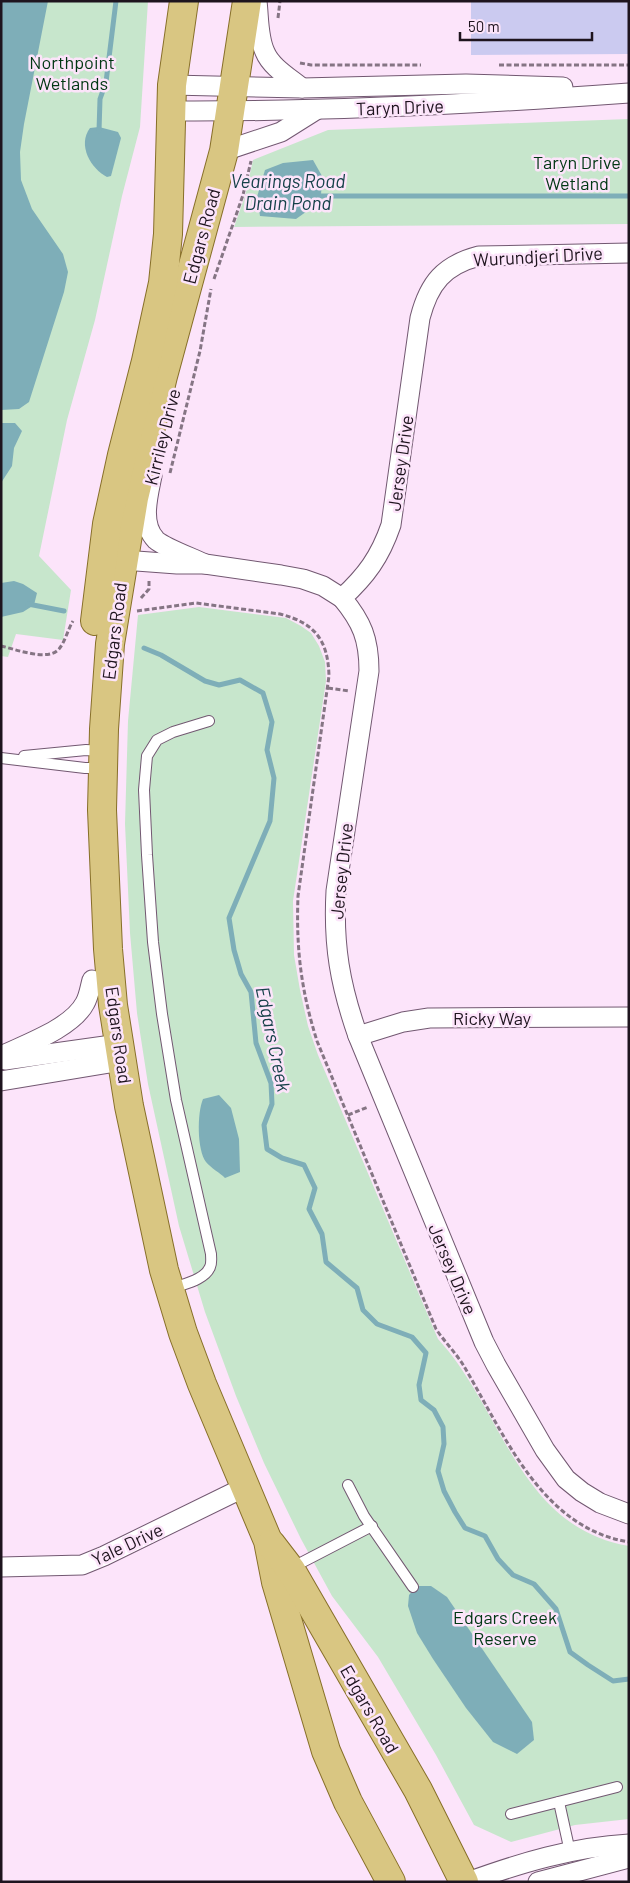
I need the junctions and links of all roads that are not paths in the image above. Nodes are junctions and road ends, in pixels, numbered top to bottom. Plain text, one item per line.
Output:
1 (184, 1) edge
2 (247, 1) edge
3 (257, 1) edge
4 (302, 88) junction
5 (629, 91) edge
6 (172, 98) junction
7 (232, 99) junction
8 (316, 110) junction
9 (224, 151) junction
10 (629, 253) edge
11 (450, 268) joint
12 (190, 278) junction
13 (114, 553) junction
14 (205, 564) junction
15 (342, 598) junction
16 (209, 721) dead end
17 (3, 758) edge
18 (94, 759) junction
19 (92, 980) junction
20 (629, 1018) edge
21 (358, 1036) junction
22 (111, 1054) junction
23 (1, 1056) edge
24 (1, 1061) edge
25 (1, 1081) edge
26 (167, 1279) junction
27 (348, 1485) dead end
28 (245, 1487) junction
29 (629, 1514) edge
30 (372, 1526) junction
31 (268, 1541) junction
32 (1, 1567) edge
33 (290, 1569) junction
34 (413, 1587) dead end
35 (617, 1787) dead end
36 (559, 1802) junction
37 (511, 1814) dead end
38 (629, 1844) edge
39 (570, 1852) junction
40 (629, 1858) edge
41 (391, 1882) edge
42 (464, 1882) edge
43 (468, 1882) edge
44 (538, 1882) edge

1 - 6 main road, Edgars Road
2 - 7 main road, Edgars Road
3 - 4 street
4 - 5 street, Taryn Drive
4 - 7 street, Taryn Drive
5 - 8 street, Taryn Drive
6 - 7 street, Taryn Drive
6 - 7 street, Taryn Drive
6 - 13 main road, Edgars Road
7 - 8 street, Taryn Drive
7 - 9 main road, Edgars Road
8 - 9 street
9 - 12 main road, Edgars Road
10 - 11 street, Wurundjeri Drive
11 - 15 street, Jersey Drive
12 - 13 main road, Edgars Road
12 - 14 street, Kirriley Drive
13 - 14 street, Kirriley Drive
13 - 18 main road, Edgars Road
14 - 15 street, Kirriley Drive
15 - 21 street, Jersey Drive
16 - 26 lane
17 - 18 lane
17 - 18 lane
18 - 19 main road, Edgars Road
18 - 22 main road, Edgars Road
19 - 22 main road, Edgars Road
19 - 23 street
20 - 21 street, Ricky Way
21 - 29 street, Jersey Drive
22 - 24 street
22 - 25 street
22 - 26 main road, Edgars Road
26 - 28 main road, Edgars Road
27 - 30 lane
28 - 31 main road, Edgars Road
28 - 32 street, Yale Drive
30 - 33 lane
30 - 34 lane
31 - 33 main road, Edgars Road
31 - 41 main road, Edgars Road
33 - 42 main road, Edgars Road
35 - 36 lane
36 - 37 lane
36 - 39 lane
38 - 39 street
39 - 43 street
40 - 44 street

